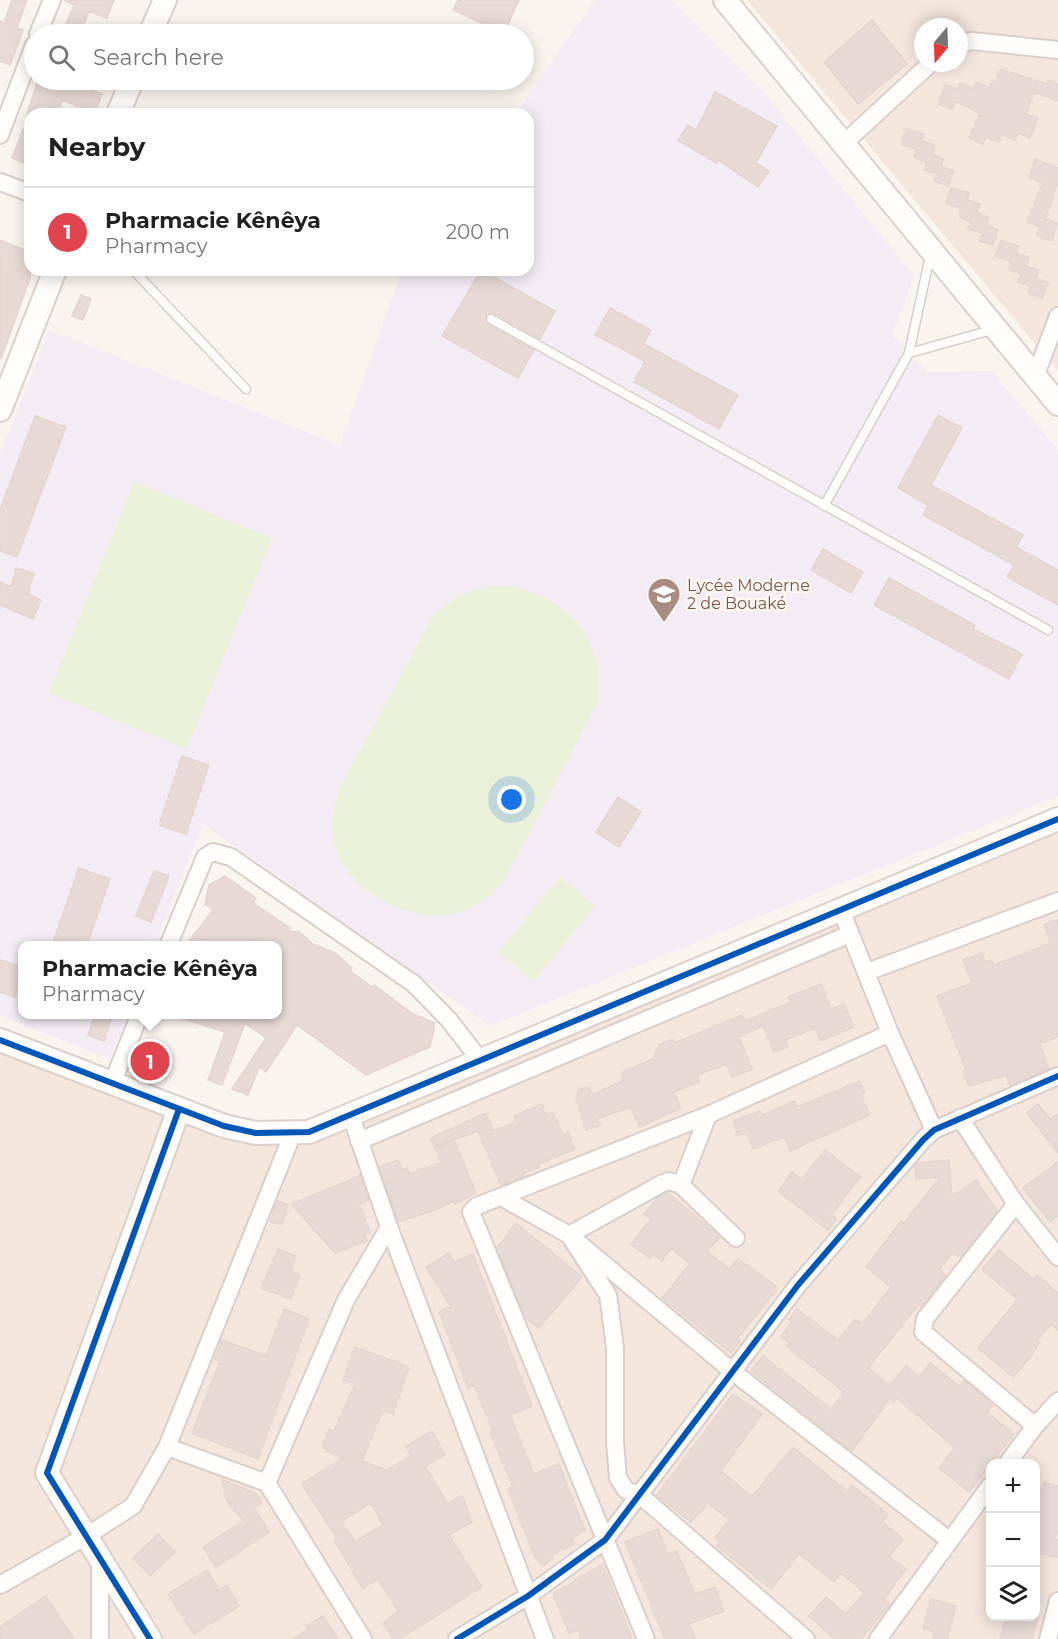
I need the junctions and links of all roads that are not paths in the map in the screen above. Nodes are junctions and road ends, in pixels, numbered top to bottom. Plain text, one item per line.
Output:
1 (52, 0) edge
2 (165, 0) edge
3 (725, 0) edge
4 (42, 24) edge
5 (154, 24) edge
6 (968, 42) edge
7 (1058, 50) edge
8 (24, 71) edge
9 (921, 72) edge
10 (128, 90) edge
11 (120, 108) edge
12 (0, 135) edge
13 (842, 145) junction
14 (0, 182) edge
15 (24, 191) edge
16 (931, 252) junction
17 (53, 276) edge
18 (139, 276) edge
19 (1058, 316) edge
20 (491, 319) dead end
21 (994, 329) junction
22 (909, 353) junction
23 (1035, 376) junction
24 (246, 389) dead end
25 (1058, 404) edge
26 (0, 410) edge
27 (824, 506) junction
28 (1048, 630) dead end
29 (1058, 819) edge
30 (1058, 901) edge
31 (842, 910) junction
32 (850, 934) junction
33 (170, 941) edge
34 (867, 972) junction
35 (138, 1019) edge
36 (890, 1033) junction
37 (0, 1040) edge
38 (481, 1061) junction
39 (1058, 1076) edge
40 (112, 1084) junction
41 (179, 1109) junction
42 (708, 1115) junction
43 (351, 1116) junction
44 (960, 1118) junction
45 (934, 1130) junction
46 (293, 1133) junction
47 (359, 1142) junction
48 (681, 1185) junction
49 (501, 1197) junction
50 (1016, 1204) junction
51 (389, 1227) junction
52 (570, 1234) junction
53 (736, 1238) dead end
54 (1055, 1246) edge
55 (732, 1371) junction
56 (1058, 1401) edge
57 (1035, 1426) junction
58 (167, 1447) junction
59 (1011, 1459) edge
60 (267, 1483) junction
61 (986, 1492) edge
62 (641, 1496) junction
63 (605, 1540) junction
64 (950, 1541) junction
65 (94, 1544) junction
66 (0, 1585) edge
67 (528, 1596) junction
68 (1058, 1600) edge
69 (100, 1639) edge
70 (150, 1639) edge
71 (363, 1639) edge
72 (457, 1639) edge
73 (545, 1639) edge
74 (646, 1639) edge
75 (806, 1639) edge
76 (878, 1639) edge
77 (1048, 1639) edge

1 - 4 street
2 - 5 street
3 - 13 street
6 - 7 street
8 - 12 street
9 - 13 street
10 - 11 street
13 - 16 street
14 - 15 street
16 - 21 street
16 - 22 lane
17 - 26 street
18 - 24 lane
19 - 23 street
20 - 27 lane
21 - 22 lane
21 - 23 street
22 - 27 lane
23 - 25 street
27 - 28 lane
29 - 31 street
30 - 34 street
31 - 32 street
31 - 38 street
32 - 34 street
32 - 47 street
33 - 38 street
34 - 36 street
35 - 40 street
36 - 42 street
36 - 45 street
37 - 40 street
38 - 43 street
39 - 44 street
40 - 41 street
41 - 46 street
41 - 65 street
42 - 48 street
42 - 49 street
43 - 46 street
43 - 47 street
44 - 45 street
44 - 50 street
45 - 55 street
46 - 58 street
47 - 51 street
48 - 52 street
48 - 53 street
49 - 52 street
49 - 63 street
50 - 54 street
50 - 57 street
51 - 60 street
51 - 67 street
52 - 55 street
52 - 62 street
55 - 62 street
55 - 64 street
56 - 57 street
57 - 59 street
58 - 60 street
58 - 65 street
60 - 71 street
61 - 64 street
62 - 63 street
62 - 75 street
63 - 67 street
63 - 74 street
64 - 76 street
65 - 66 street
65 - 69 street
65 - 70 street
67 - 72 street
67 - 73 street
68 - 77 street

